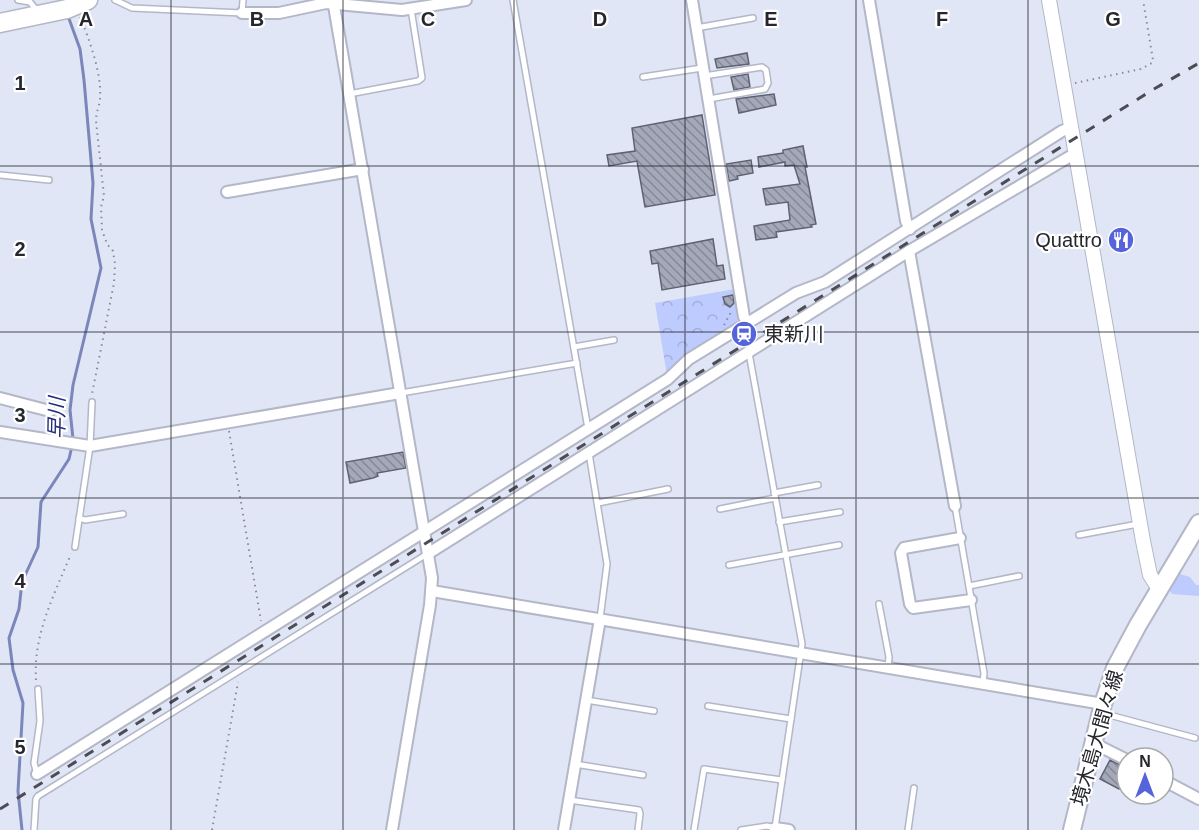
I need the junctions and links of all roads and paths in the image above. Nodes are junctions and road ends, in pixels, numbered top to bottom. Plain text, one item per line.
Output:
1 (18, 0) edge
2 (115, 0) edge
3 (243, 0) edge
4 (466, 0) edge
5 (513, 0) edge
6 (692, 0) edge
7 (869, 0) edge
8 (1049, 0) edge
9 (1143, 0) edge
10 (333, 2) edge
11 (82, 3) edge
12 (411, 9) junction
13 (242, 13) junction
14 (46, 14) junction
15 (753, 18) dead end
16 (0, 23) edge
17 (696, 28) junction
18 (703, 72) junction
19 (643, 77) dead end
20 (1063, 86) junction
21 (349, 94) junction
22 (708, 99) junction
23 (1070, 128) junction
24 (1075, 156) junction
25 (363, 169) junction
26 (0, 175) edge
27 (49, 180) dead end
28 (227, 192) dead end
29 (910, 229) junction
30 (909, 251) junction
31 (733, 309) dead end
32 (748, 323) junction
33 (726, 330) dead end
34 (614, 340) dead end
35 (574, 347) junction
36 (749, 353) junction
37 (577, 363) junction
38 (400, 393) junction
39 (0, 398) edge
40 (92, 402) joint
41 (50, 411) dead end
42 (227, 423) junction
43 (589, 429) junction
44 (0, 432) edge
45 (86, 446) junction
46 (589, 453) junction
47 (818, 485) dead end
48 (668, 489) dead end
49 (775, 496) junction
50 (598, 502) junction
51 (955, 506) joint
52 (720, 508) dead end
53 (840, 512) dead end
54 (123, 514) dead end
55 (79, 518) junction
56 (779, 522) junction
57 (1199, 523) edge
58 (1139, 524) junction
59 (424, 532) junction
60 (1079, 535) dead end
61 (960, 538) junction
62 (839, 545) dead end
63 (75, 547) joint
64 (429, 554) junction
65 (785, 555) junction
66 (729, 565) dead end
67 (1019, 576) dead end
68 (969, 586) junction
69 (1160, 589) junction
70 (432, 591) junction
71 (971, 600) junction
72 (879, 604) dead end
73 (600, 619) junction
74 (265, 632) junction
75 (801, 652) junction
76 (888, 667) junction
77 (239, 672) junction
78 (983, 683) junction
79 (38, 689) joint
80 (586, 699) junction
81 (708, 706) dead end
82 (1102, 708) junction
83 (654, 711) dead end
84 (791, 719) junction
85 (1195, 738) dead end
86 (1093, 743) junction
87 (1115, 754) edge
88 (575, 764) junction
89 (37, 774) joint
90 (643, 775) dead end
91 (782, 780) junction
92 (1175, 786) edge
93 (914, 788) dead end
94 (1199, 799) edge
95 (569, 800) junction
96 (775, 829) edge
97 (34, 830) edge
98 (212, 830) edge
99 (392, 830) edge
100 (564, 830) edge
101 (638, 830) edge
102 (694, 830) edge
103 (741, 830) edge
104 (789, 830) edge
105 (908, 830) edge
106 (1072, 830) edge

1 - 14 lane
2 - 13 lane
3 - 13 lane
4 - 12 street
5 - 35 lane
6 - 17 street
7 - 29 street
8 - 20 street
9 - 20 path
10 - 12 street
10 - 13 street
10 - 21 street
11 - 14 main road
11 - 40 path
12 - 21 lane
14 - 16 main road
15 - 17 lane
17 - 18 street
18 - 19 lane
18 - 22 street
18 - 22 lane
20 - 23 street
21 - 25 street
22 - 32 street
23 - 24 street
23 - 29 street
24 - 30 street
24 - 58 street
25 - 28 street
25 - 38 street
26 - 27 lane
29 - 32 street
30 - 36 street
30 - 51 street
31 - 33 path
32 - 43 street
34 - 35 lane
35 - 37 lane
36 - 46 street
36 - 49 lane
37 - 38 lane
37 - 43 lane
38 - 42 street
38 - 59 street
39 - 41 street
40 - 45 lane
42 - 45 street
42 - 74 path
43 - 59 street
44 - 45 street
45 - 55 lane
46 - 50 lane
46 - 64 street
47 - 49 lane
48 - 50 lane
49 - 52 lane
49 - 56 lane
50 - 73 lane
51 - 61 lane
53 - 56 lane
54 - 55 lane
55 - 63 lane
56 - 65 lane
57 - 69 main road, 境木島大間々線
58 - 60 lane
58 - 69 street
59 - 64 street
59 - 74 street
61 - 68 lane
61 - 71 street
62 - 65 lane
63 - 79 path
64 - 70 street
64 - 77 lane
65 - 66 lane
65 - 75 lane
67 - 68 lane
68 - 71 lane
69 - 82 main road, 境木島大間々線
70 - 73 street
70 - 99 street
71 - 78 lane
72 - 76 lane
73 - 75 street
73 - 80 street
74 - 89 street
75 - 76 street
75 - 84 lane
76 - 78 street
77 - 97 lane
77 - 98 path
78 - 82 street
79 - 89 lane
80 - 83 lane
80 - 88 street
81 - 84 lane
82 - 85 lane
82 - 86 main road, 境木島大間々線
84 - 91 lane
86 - 87 street
86 - 106 main road, 境木島大間々線
88 - 90 lane
88 - 95 street
91 - 96 lane
91 - 102 lane
92 - 94 street
93 - 105 lane
95 - 100 street
95 - 101 lane
96 - 103 lane
96 - 104 street

